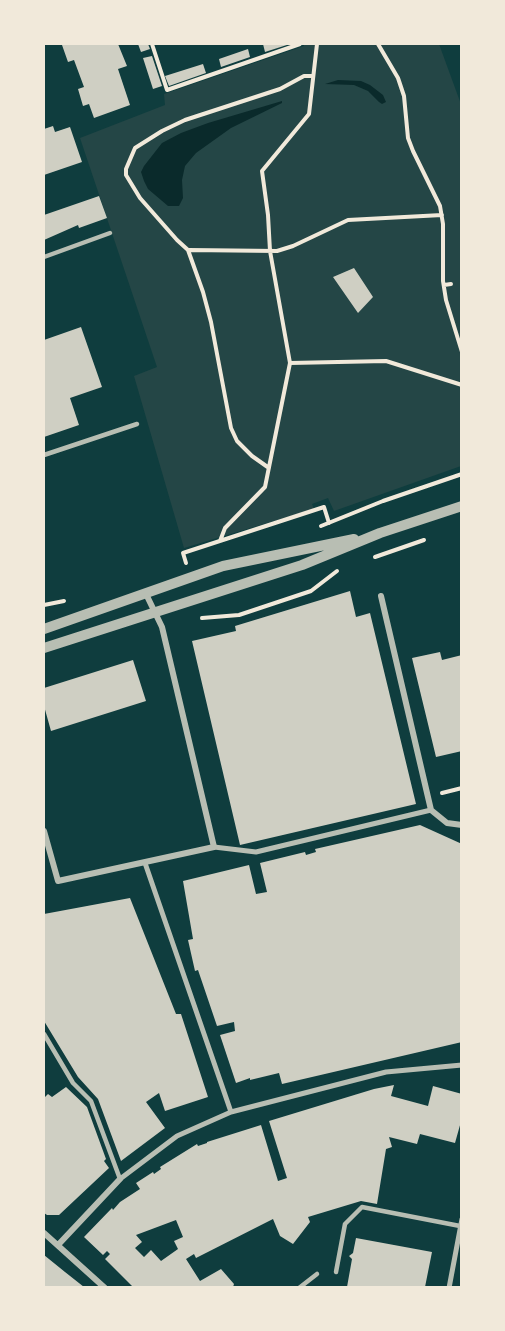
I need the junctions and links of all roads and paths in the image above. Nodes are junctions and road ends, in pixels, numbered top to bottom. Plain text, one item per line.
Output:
1 (152, 44) edge
2 (300, 44) edge
3 (317, 44) edge
4 (378, 44) edge
5 (313, 76) junction
6 (442, 215) junction
7 (110, 233) dead end
8 (188, 250) junction
9 (270, 251) junction
10 (44, 257) edge
11 (451, 284) dead end
12 (444, 285) junction
13 (462, 352) edge
14 (290, 363) junction
15 (462, 385) edge
16 (137, 424) dead end
17 (44, 455) edge
18 (269, 468) junction
19 (462, 506) edge
20 (329, 523) dead end
21 (380, 533) junction
22 (220, 541) junction
23 (187, 566) dead end
24 (146, 594) junction
25 (381, 596) dead end
26 (156, 612) junction
27 (44, 629) edge
28 (44, 648) edge
29 (431, 810) junction
30 (462, 827) edge
31 (44, 831) edge
32 (214, 847) junction
33 (145, 863) junction
34 (44, 1034) edge
35 (462, 1065) edge
36 (231, 1112) junction
37 (120, 1179) junction
38 (462, 1219) edge
39 (460, 1226) junction
40 (44, 1233) edge
41 (58, 1245) junction
42 (336, 1272) dead end
43 (317, 1274) dead end
44 (105, 1287) edge
45 (299, 1287) edge
46 (449, 1287) edge

1 - 2 path
3 - 5 path
4 - 6 path
5 - 8 path
5 - 9 path
6 - 9 path
6 - 12 path
7 - 10 lane
8 - 9 path
8 - 18 path
9 - 14 path
11 - 12 path
12 - 13 path
14 - 15 path
14 - 18 path
16 - 17 lane
18 - 22 path
19 - 21 street
20 - 22 path
21 - 24 street
21 - 26 street
22 - 23 path
24 - 26 street
24 - 27 street
25 - 29 street
26 - 28 street
26 - 32 street
29 - 30 street
29 - 32 street
31 - 33 street
32 - 33 street
33 - 36 street
34 - 37 lane
35 - 36 street
36 - 37 street
37 - 41 street
38 - 39 street
39 - 42 lane
39 - 46 street
40 - 41 street
41 - 44 street
43 - 45 lane

